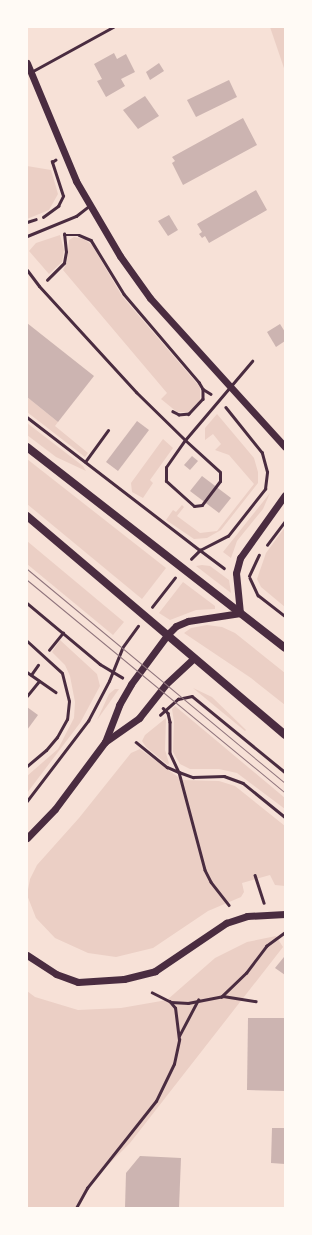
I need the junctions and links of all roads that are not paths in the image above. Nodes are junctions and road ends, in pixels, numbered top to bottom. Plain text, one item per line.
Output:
1 (113, 27) edge
2 (27, 63) edge
3 (31, 72) junction
4 (89, 206) junction
5 (27, 236) edge
6 (27, 270) edge
7 (252, 361) dead end
8 (230, 385) junction
9 (185, 440) junction
10 (27, 447) edge
11 (285, 447) edge
12 (285, 495) edge
13 (27, 516) edge
14 (240, 613) junction
15 (168, 634) junction
16 (27, 641) edge
17 (285, 648) edge
18 (194, 658) junction
19 (285, 734) edge
20 (105, 742) junction
21 (27, 766) edge
22 (27, 838) edge
23 (285, 914) edge
24 (27, 955) edge

1 - 3 lane
2 - 3 street
3 - 4 street
4 - 5 lane
4 - 8 street
6 - 9 lane
7 - 8 lane
8 - 9 lane
8 - 11 street
9 - 9 lane
10 - 14 main road
12 - 14 street
13 - 15 main road
14 - 15 street
14 - 17 main road
15 - 18 main road
15 - 20 street
16 - 21 lane
18 - 19 main road
18 - 20 street
20 - 22 street
23 - 24 street

